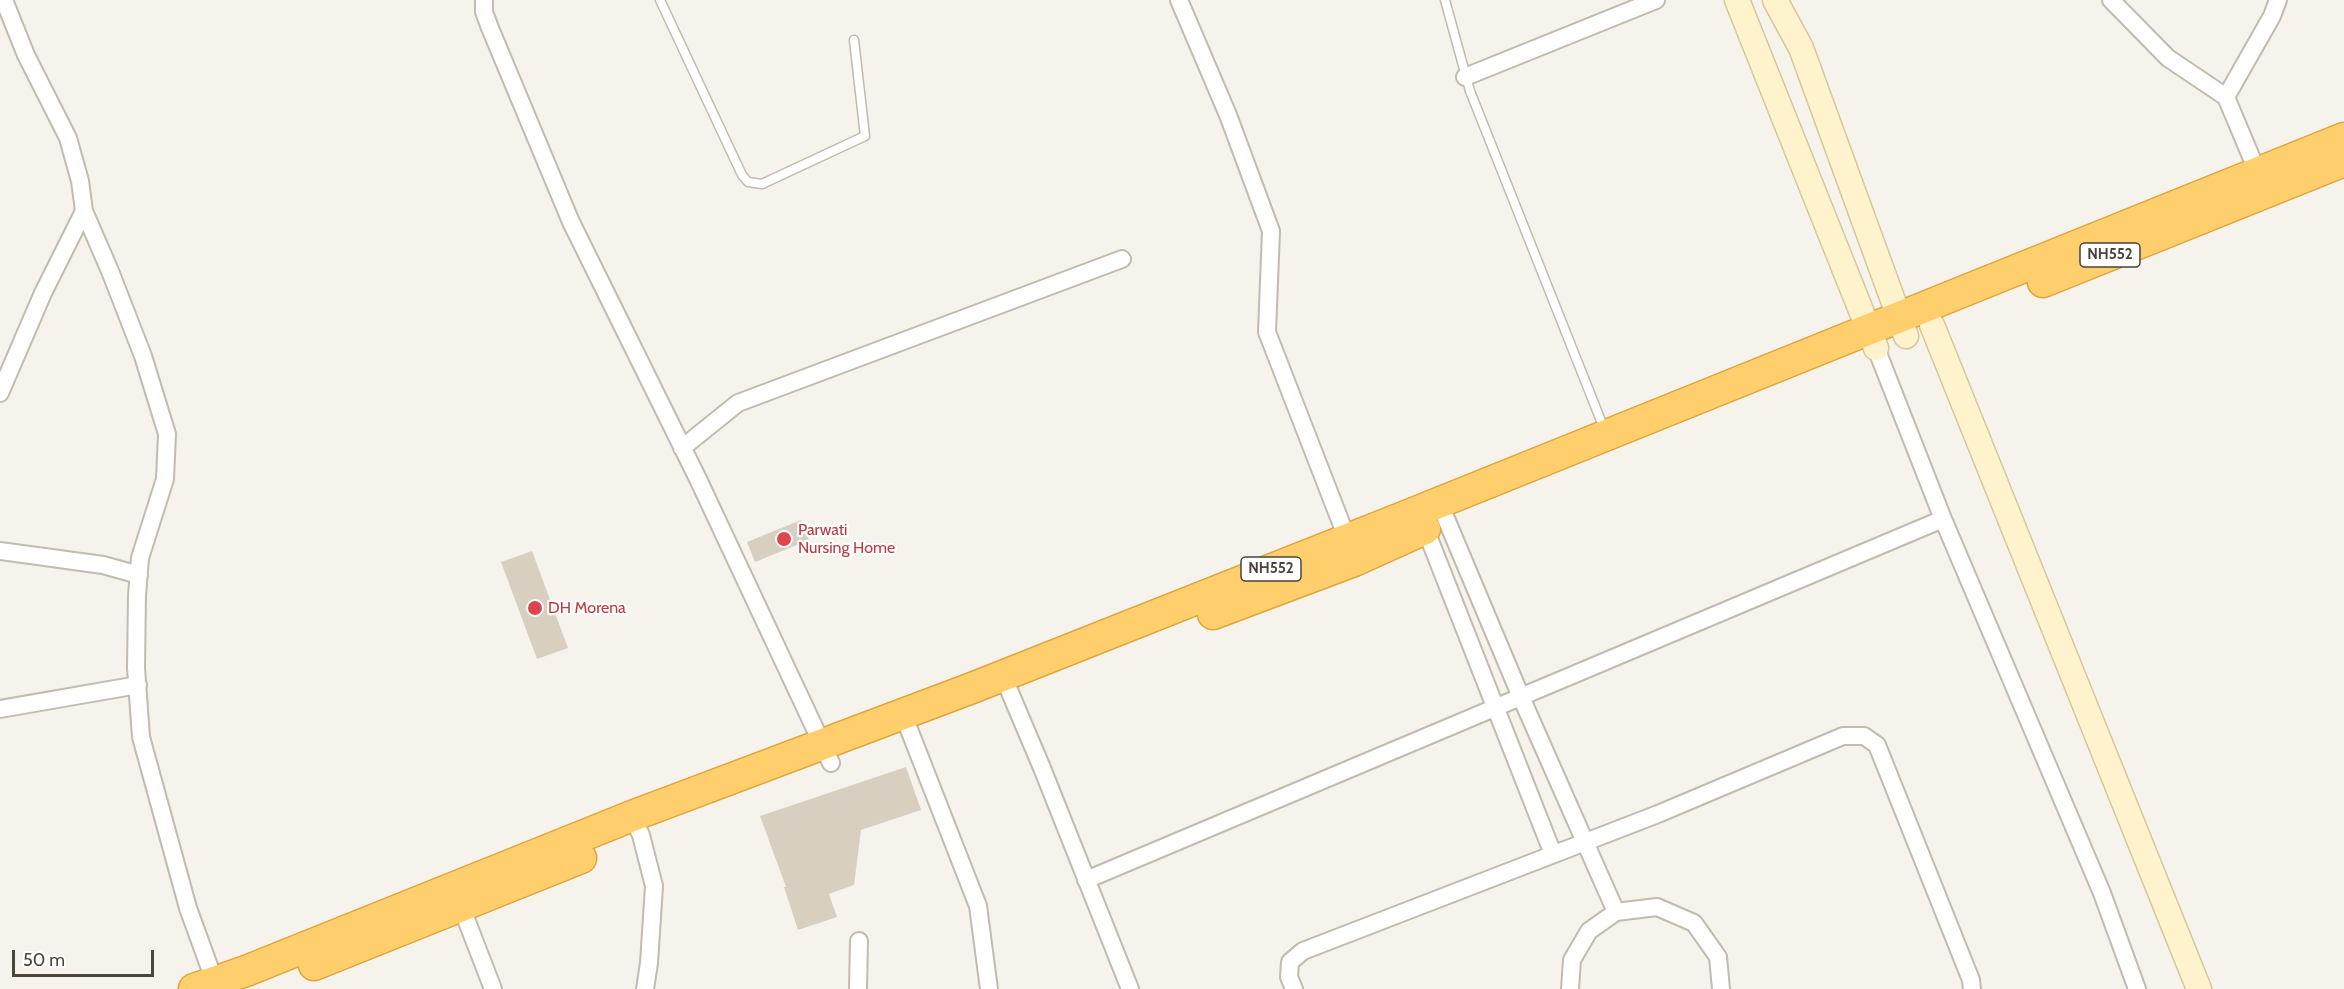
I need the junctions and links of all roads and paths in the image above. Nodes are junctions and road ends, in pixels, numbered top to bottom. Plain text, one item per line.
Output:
1 (3, 0) edge
2 (484, 0) edge
3 (660, 0) edge
4 (1179, 0) edge
5 (1445, 0) edge
6 (1656, 0) edge
7 (1737, 0) edge
8 (1775, 0) edge
9 (2111, 0) edge
10 (2278, 0) edge
11 (0, 15) edge
12 (854, 39) dead end
13 (1465, 77) junction
14 (2226, 97) junction
15 (2344, 157) edge
16 (2261, 183) junction
17 (84, 211) junction
18 (1122, 259) dead end
19 (1912, 326) junction
20 (1872, 339) junction
21 (0, 393) edge
22 (1607, 434) junction
23 (682, 448) junction
24 (1432, 516) junction
25 (1943, 519) junction
26 (1351, 550) junction
27 (0, 552) edge
28 (139, 575) junction
29 (1006, 684) junction
30 (138, 685) junction
31 (1521, 697) junction
32 (1496, 707) junction
33 (0, 709) edge
34 (907, 723) junction
35 (827, 753) junction
36 (636, 825) junction
37 (1586, 841) junction
38 (1553, 854) junction
39 (1086, 880) junction
40 (456, 896) junction
41 (1616, 912) junction
42 (859, 941) dead end
43 (208, 987) edge
44 (254, 989) edge
45 (493, 989) edge
46 (645, 989) edge
47 (858, 989) edge
48 (989, 989) edge
49 (1130, 989) edge
50 (1294, 989) edge
51 (1570, 989) edge
52 (1721, 989) edge
53 (1972, 989) edge
54 (2138, 989) edge
55 (2199, 989) edge

1 - 11 street
1 - 17 street
2 - 23 street
3 - 12 lane
4 - 26 street
5 - 13 lane
6 - 13 street
7 - 20 street
8 - 19 street
9 - 14 street
10 - 14 street
13 - 22 lane
14 - 16 street
15 - 16 highway, NH552
16 - 19 highway, NH552
17 - 21 street
17 - 28 street
18 - 23 street
19 - 20 highway, NH552
19 - 55 street
20 - 22 highway, NH552
20 - 24 highway, NH552
20 - 25 street
22 - 24 highway, NH552
23 - 35 street
24 - 26 highway, NH552
24 - 31 street
24 - 32 street
25 - 31 street
25 - 54 street
26 - 29 highway, NH552
27 - 28 street
28 - 30 street
29 - 34 highway, NH552
29 - 39 street
30 - 33 street
30 - 43 street
31 - 32 street
31 - 37 street
32 - 38 street
32 - 39 street
34 - 35 highway, NH552
34 - 48 street
35 - 36 highway, NH552
36 - 40 highway, NH552
36 - 46 street
37 - 38 street
37 - 41 street
37 - 53 street
38 - 50 street
39 - 49 street
40 - 43 highway, NH552
40 - 44 highway, NH552
40 - 45 street
41 - 51 street
41 - 52 street
42 - 47 street

